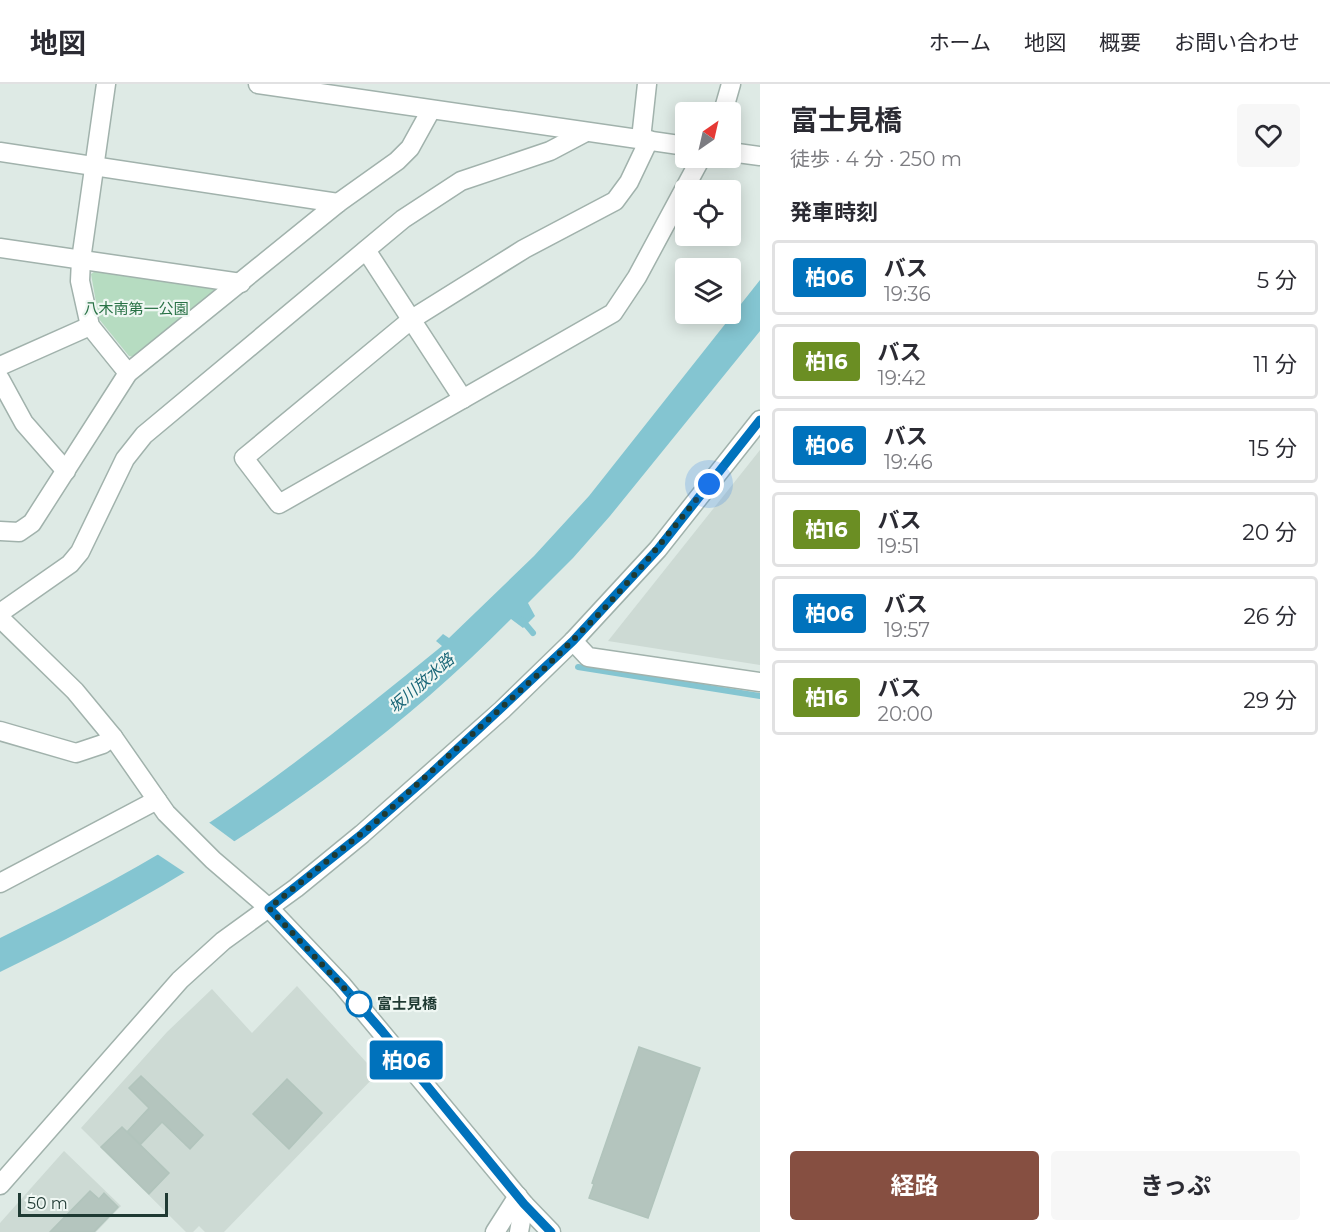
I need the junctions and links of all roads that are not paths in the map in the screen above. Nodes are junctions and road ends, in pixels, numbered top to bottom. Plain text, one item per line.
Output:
1 (106, 84) edge
2 (258, 84) edge
3 (647, 84) edge
4 (731, 84) edge
5 (726, 102) edge
6 (431, 110) junction
7 (586, 132) junction
8 (645, 139) junction
9 (675, 144) edge
10 (0, 152) edge
11 (741, 153) edge
12 (760, 156) edge
13 (94, 165) junction
14 (696, 168) edge
15 (338, 203) junction
16 (0, 248) edge
17 (366, 250) junction
18 (81, 260) junction
19 (242, 283) junction
20 (412, 319) junction
21 (90, 326) junction
22 (0, 366) edge
23 (128, 373) junction
24 (0, 380) edge
25 (463, 399) junction
26 (760, 420) edge
27 (66, 471) junction
28 (0, 531) edge
29 (0, 613) edge
30 (0, 618) edge
31 (573, 641) junction
32 (760, 682) edge
33 (0, 731) edge
34 (113, 737) junction
35 (161, 807) junction
36 (0, 883) edge
37 (269, 908) junction
38 (0, 1185) edge
39 (521, 1200) junction
40 (495, 1232) edge
41 (519, 1232) edge
42 (551, 1232) edge

1 - 13 street
2 - 6 street
3 - 8 street
4 - 5 street
6 - 7 street
6 - 15 street
7 - 8 street
7 - 17 street
8 - 9 street
8 - 20 street
10 - 13 street
11 - 12 street
13 - 15 street
13 - 18 street
14 - 25 street
15 - 19 street
16 - 18 street
17 - 20 street
17 - 29 street
18 - 19 street
18 - 21 street
19 - 23 street
20 - 25 street
20 - 25 street
21 - 22 street
21 - 23 street
23 - 27 street
24 - 27 street
26 - 31 street
27 - 28 street
30 - 34 street
31 - 32 street
31 - 37 street
33 - 34 street
34 - 35 street
35 - 36 street
35 - 37 street
37 - 38 street
37 - 39 street
39 - 40 street
39 - 41 street
39 - 42 street

